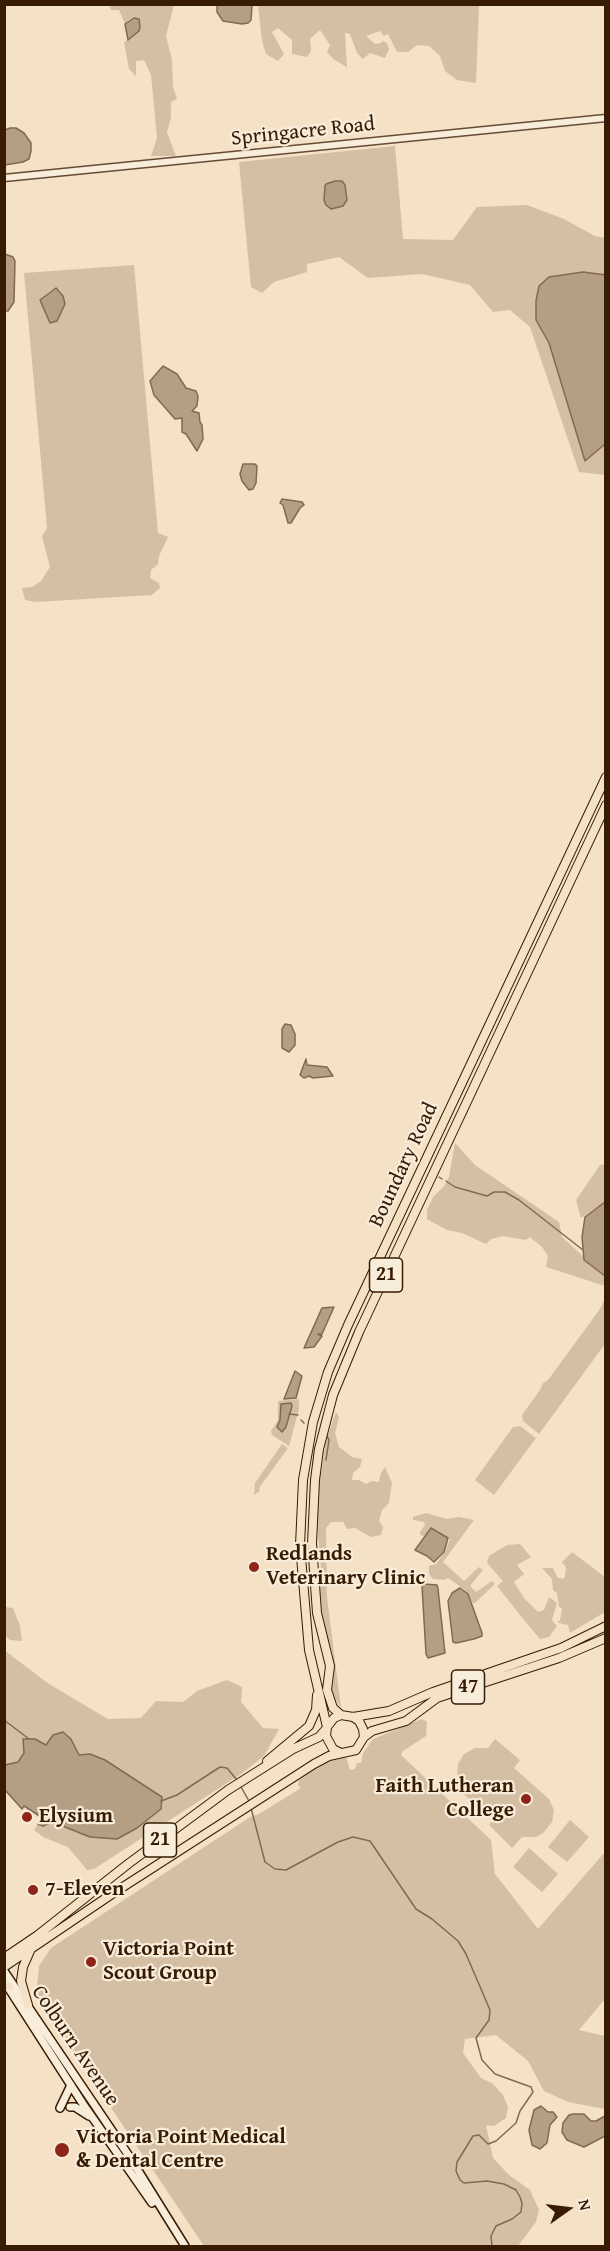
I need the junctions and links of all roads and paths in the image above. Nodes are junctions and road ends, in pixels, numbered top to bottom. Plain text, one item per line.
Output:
1 (606, 118) edge
2 (4, 178) edge
3 (606, 777) edge
4 (606, 806) edge
5 (606, 1626) edge
6 (606, 1638) edge
7 (315, 1679) junction
8 (341, 1715) junction
9 (353, 1717) junction
10 (327, 1728) junction
11 (364, 1737) junction
12 (282, 1752) junction
13 (341, 1753) junction
14 (30, 1951) junction
15 (6, 1956) edge
16 (4, 1969) edge
17 (6, 1985) edge
18 (28, 2006) junction
19 (71, 2085) junction
20 (70, 2107) dead end
21 (60, 2108) dead end
22 (91, 2116) junction
23 (174, 2231) junction
24 (185, 2247) edge

1 - 2 street, Springacre Road
3 - 7 highway, Boundary Road / 21
4 - 8 highway, Boundary Road / 21
5 - 9 highway, 47
6 - 11 highway, 47
7 - 10 highway, Boundary Road / 21
7 - 12 highway, 21
8 - 9 highway
8 - 10 highway
9 - 11 highway
10 - 12 highway, 21
10 - 13 highway, 21
11 - 13 highway, 21
12 - 15 highway, 21
13 - 14 highway, 21
14 - 16 highway
14 - 18 highway
16 - 18 main road, Colburn Avenue
17 - 19 main road, Colburn Avenue
18 - 23 main road, Colburn Avenue
19 - 21 main road
19 - 22 main road, Colburn Avenue
20 - 22 main road
22 - 23 main road, Colburn Avenue
23 - 24 main road, Colburn Avenue

